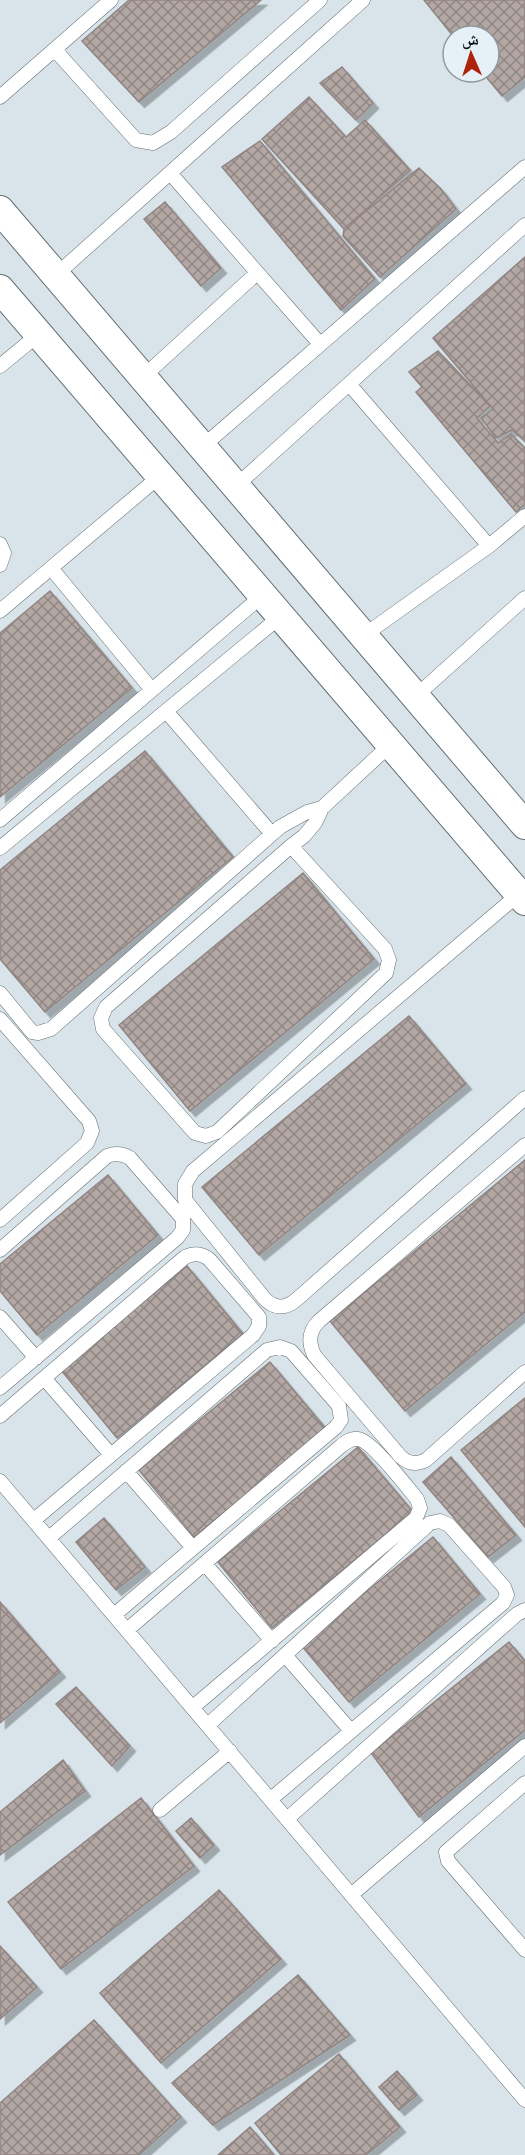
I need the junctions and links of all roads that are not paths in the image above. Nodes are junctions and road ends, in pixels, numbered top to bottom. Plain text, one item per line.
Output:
1 (111, 0) edge
2 (320, 0) edge
3 (363, 0) edge
4 (56, 50) junction
5 (0, 97) edge
6 (525, 167) edge
7 (170, 173) junction
8 (0, 210) edge
9 (525, 225) edge
10 (257, 273) junction
11 (56, 275) junction
12 (0, 289) edge
13 (39, 334) junction
14 (320, 345) junction
15 (0, 366) edge
16 (143, 377) junction
17 (349, 384) junction
18 (202, 447) junction
19 (160, 476) junction
20 (236, 486) junction
21 (525, 516) edge
22 (0, 544) edge
23 (489, 546) junction
24 (0, 565) edge
25 (51, 568) junction
26 (525, 598) edge
27 (272, 605) junction
28 (0, 611) edge
29 (363, 636) junction
30 (152, 690) junction
31 (416, 696) junction
32 (166, 711) junction
33 (391, 744) junction
34 (322, 808) junction
35 (0, 820) edge
36 (525, 825) edge
37 (272, 834) junction
38 (291, 846) junction
39 (0, 848) edge
40 (522, 897) edge
41 (0, 993) edge
42 (0, 1019) edge
43 (525, 1098) edge
44 (525, 1145) edge
45 (0, 1220) edge
46 (0, 1250) edge
47 (0, 1317) edge
48 (36, 1358) junction
49 (525, 1372) edge
50 (44, 1378) junction
51 (0, 1388) edge
52 (0, 1416) edge
53 (111, 1455) junction
54 (126, 1472) junction
55 (0, 1480) edge
56 (34, 1520) junction
57 (49, 1538) junction
58 (193, 1548) junction
59 (205, 1564) junction
60 (525, 1610) edge
61 (114, 1615) junction
62 (127, 1630) junction
63 (272, 1641) junction
64 (285, 1655) junction
65 (193, 1707) junction
66 (208, 1725) junction
67 (351, 1731) junction
68 (525, 1746) edge
69 (230, 1752) junction
70 (525, 1783) edge
71 (271, 1799) junction
72 (160, 1810) dead end
73 (287, 1819) junction
74 (351, 1895) junction
75 (525, 1950) edge
76 (525, 2100) edge

1 - 4 lane
2 - 4 lane
3 - 7 lane
4 - 5 lane
6 - 14 lane
7 - 10 lane
7 - 11 lane
8 - 11 street
9 - 17 lane
10 - 14 lane
10 - 16 lane
11 - 16 street
12 - 13 street
13 - 15 lane
13 - 19 street
14 - 18 lane
16 - 18 street
17 - 20 lane
17 - 23 lane
18 - 20 street
19 - 25 lane
19 - 27 street
20 - 29 street
21 - 23 lane
22 - 24 lane
23 - 29 lane
25 - 28 lane
25 - 30 lane
26 - 31 lane
27 - 30 lane
27 - 32 lane
27 - 33 street
29 - 31 street
30 - 35 lane
31 - 36 street
32 - 37 lane
32 - 39 lane
33 - 34 lane
33 - 40 street
34 - 37 lane
34 - 38 lane
37 - 41 lane
38 - 38 lane
40 - 43 lane
42 - 45 lane
44 - 49 lane
46 - 48 lane
47 - 48 lane
48 - 51 lane
50 - 52 lane
50 - 53 lane
50 - 53 lane
53 - 56 lane
54 - 57 lane
54 - 58 lane
54 - 58 lane
55 - 56 lane
56 - 57 lane
57 - 61 lane
58 - 61 lane
59 - 62 lane
59 - 63 lane
59 - 63 lane
60 - 73 lane
61 - 62 lane
62 - 65 lane
63 - 65 lane
64 - 66 lane
64 - 67 lane
64 - 67 lane
65 - 66 lane
66 - 69 lane
67 - 71 lane
68 - 74 lane
69 - 71 lane
69 - 72 lane
70 - 75 lane
71 - 73 lane
73 - 74 lane
74 - 76 lane

